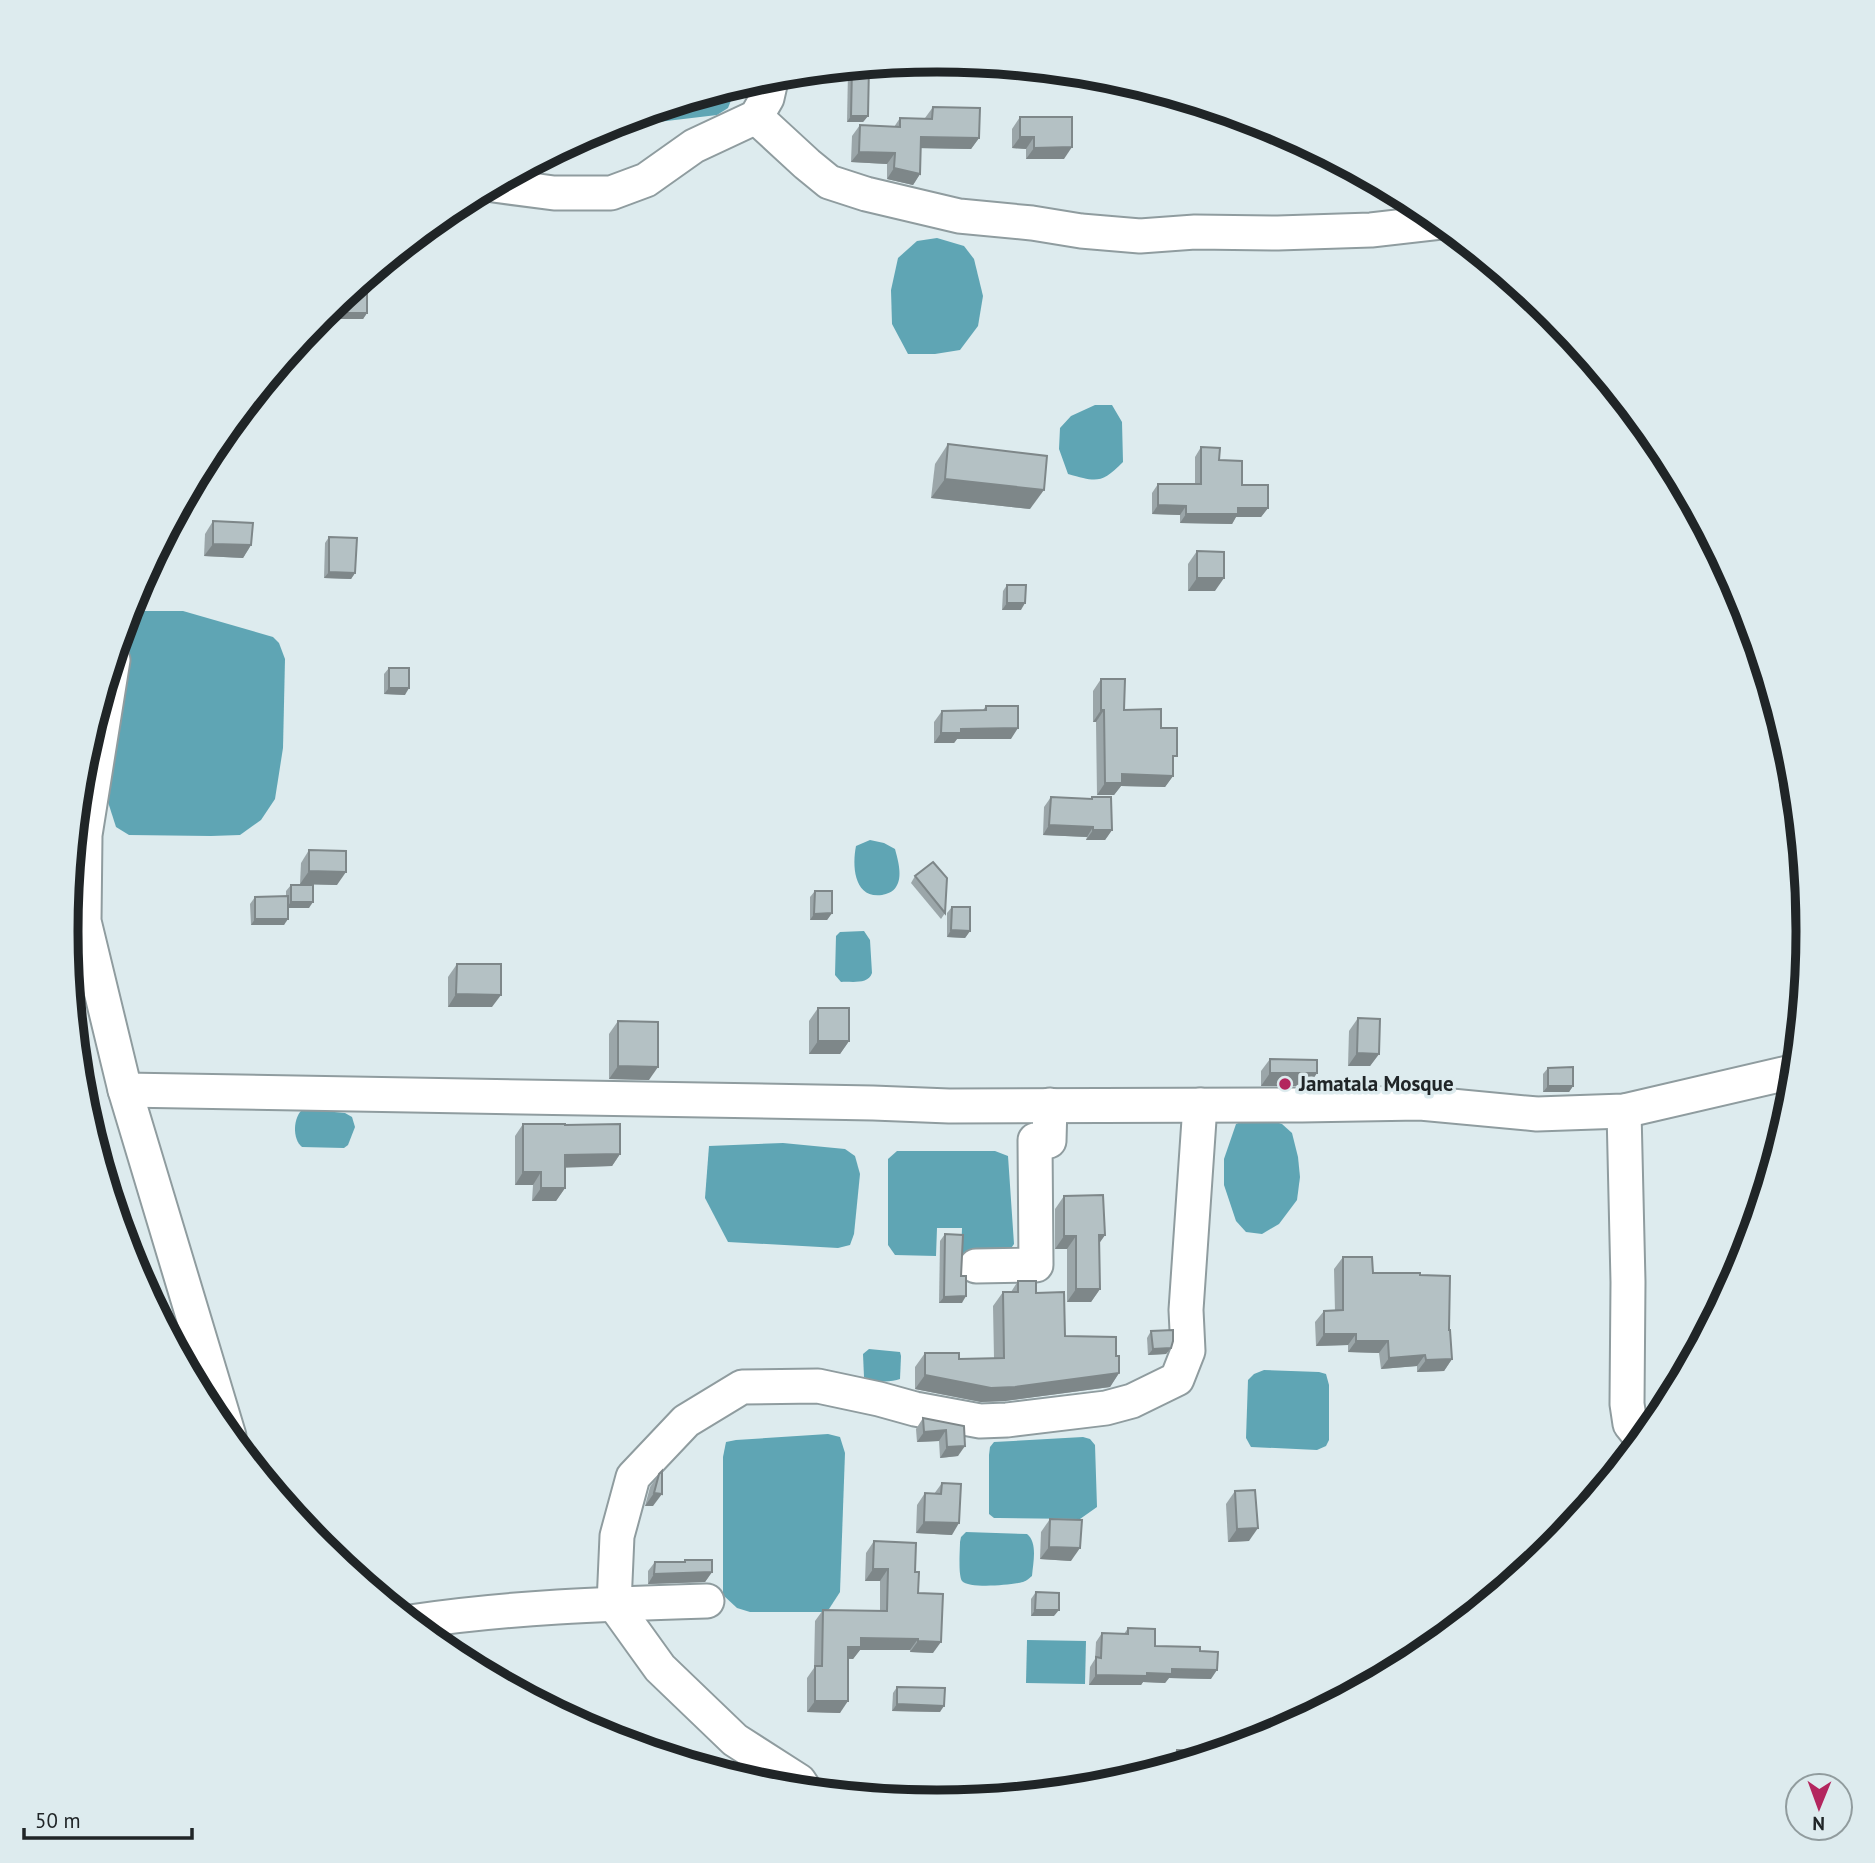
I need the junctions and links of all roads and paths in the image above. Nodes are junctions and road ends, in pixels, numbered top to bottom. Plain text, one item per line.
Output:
1 (769, 88) edge
2 (756, 117) junction
3 (508, 187) edge
4 (1425, 224) edge
5 (101, 733) edge
6 (80, 880) edge
7 (78, 932) edge
8 (1785, 1074) edge
9 (125, 1090) junction
10 (1050, 1105) junction
11 (1200, 1105) junction
12 (1624, 1111) junction
13 (976, 1266) dead end
14 (219, 1402) edge
15 (1636, 1432) edge
16 (707, 1601) dead end
17 (614, 1604) junction
18 (423, 1620) edge
19 (796, 1779) edge

1 - 2 street
2 - 3 street
2 - 4 street
5 - 6 street
7 - 9 street
8 - 12 street
9 - 10 street
9 - 14 street
10 - 11 street
10 - 13 street
11 - 12 street
11 - 17 street
12 - 15 street
16 - 17 street
17 - 18 street
17 - 19 street

